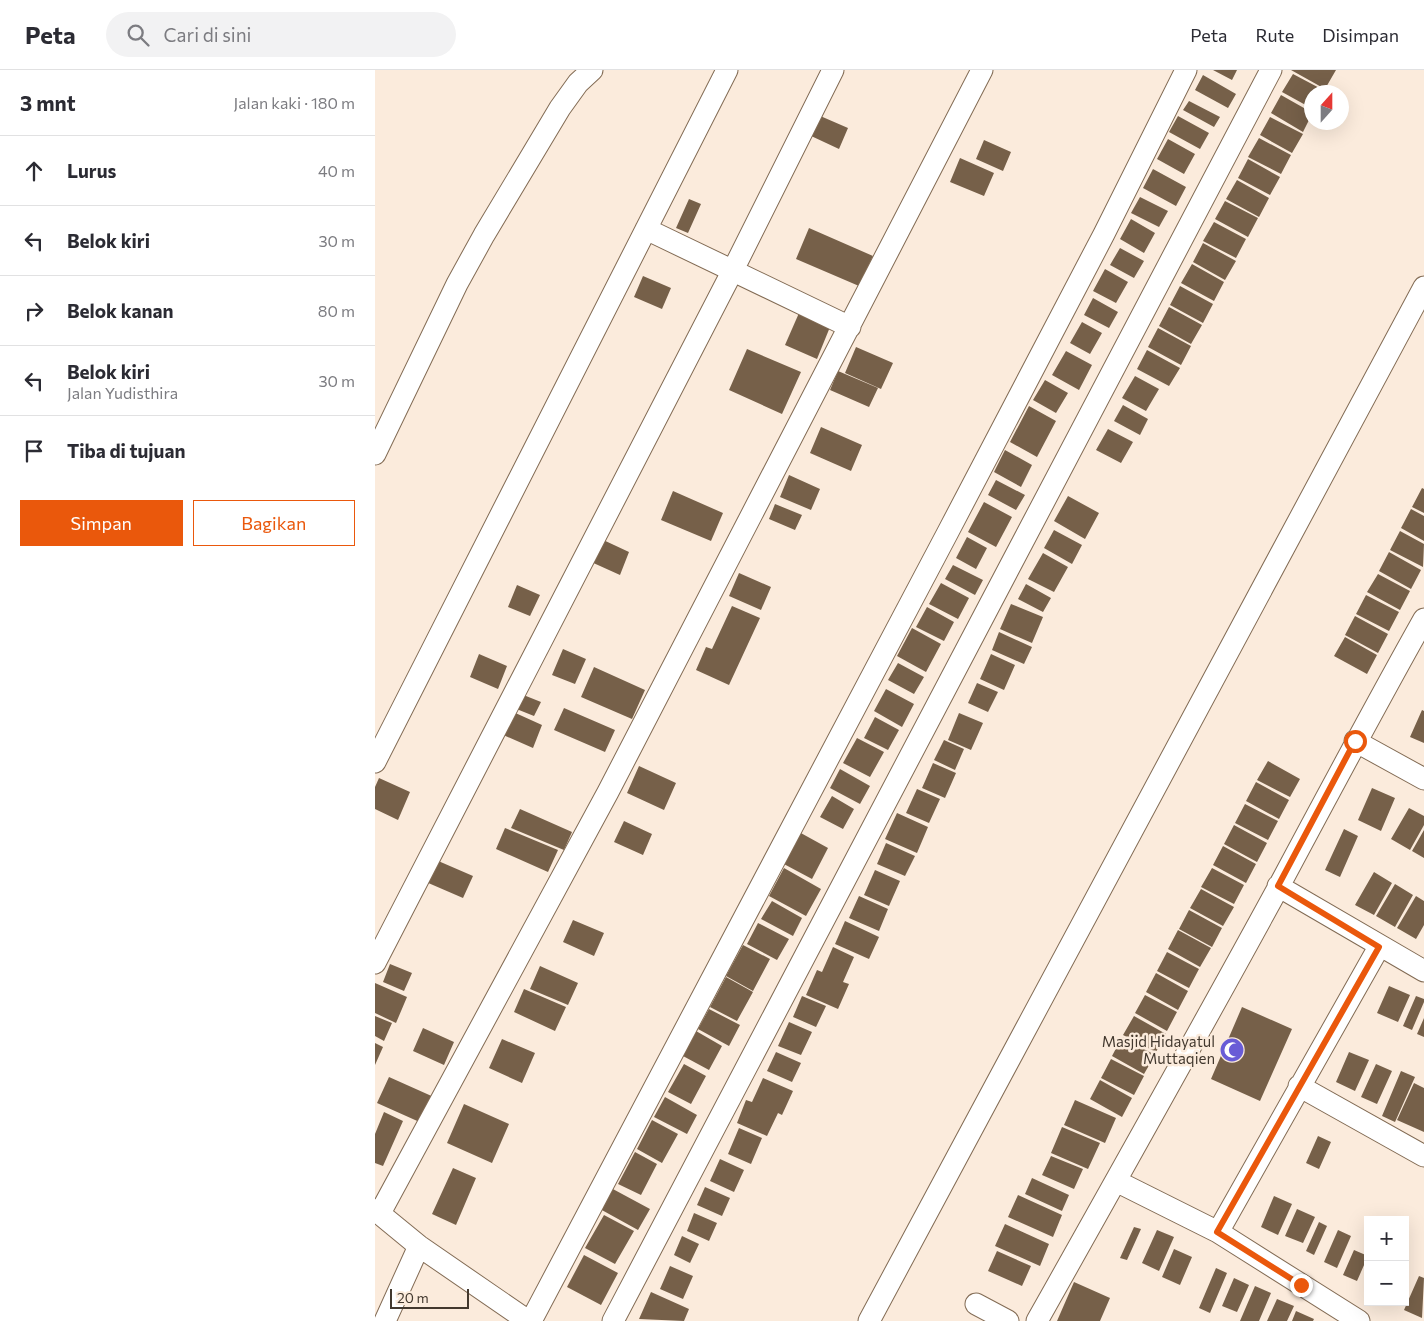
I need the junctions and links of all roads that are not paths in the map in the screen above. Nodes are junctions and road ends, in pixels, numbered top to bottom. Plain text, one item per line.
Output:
1 (592, 70) edge
2 (727, 70) edge
3 (833, 70) edge
4 (982, 70) edge
5 (1186, 70) edge
6 (1271, 70) edge
7 (646, 229) junction
8 (733, 270) junction
9 (1424, 287) edge
10 (850, 327) junction
11 (375, 454) edge
12 (1424, 619) edge
13 (1355, 741) junction
14 (375, 762) edge
15 (1424, 779) edge
16 (1278, 886) junction
17 (1379, 947) junction
18 (375, 963) edge
19 (1424, 971) edge
20 (1299, 1086) junction
21 (1424, 1156) edge
22 (1116, 1181) junction
23 (377, 1212) edge
24 (1217, 1232) junction
25 (419, 1246) junction
26 (976, 1304) dead end
27 (385, 1321) edge
28 (529, 1321) edge
29 (613, 1321) edge
30 (869, 1321) edge
31 (1008, 1321) edge
32 (1037, 1321) edge
33 (1359, 1321) edge

1 - 11 street
2 - 7 street
3 - 8 street
4 - 10 street
5 - 28 street
6 - 29 street
7 - 8 street
7 - 14 street
8 - 10 street
8 - 18 street
9 - 30 street
10 - 23 street
12 - 13 street
13 - 15 street
13 - 16 street
16 - 17 street
16 - 22 street
17 - 19 street
17 - 20 street
20 - 21 street
20 - 24 street
22 - 24 street
22 - 32 street
23 - 25 street
24 - 33 street
25 - 27 street
25 - 28 street
26 - 31 street

